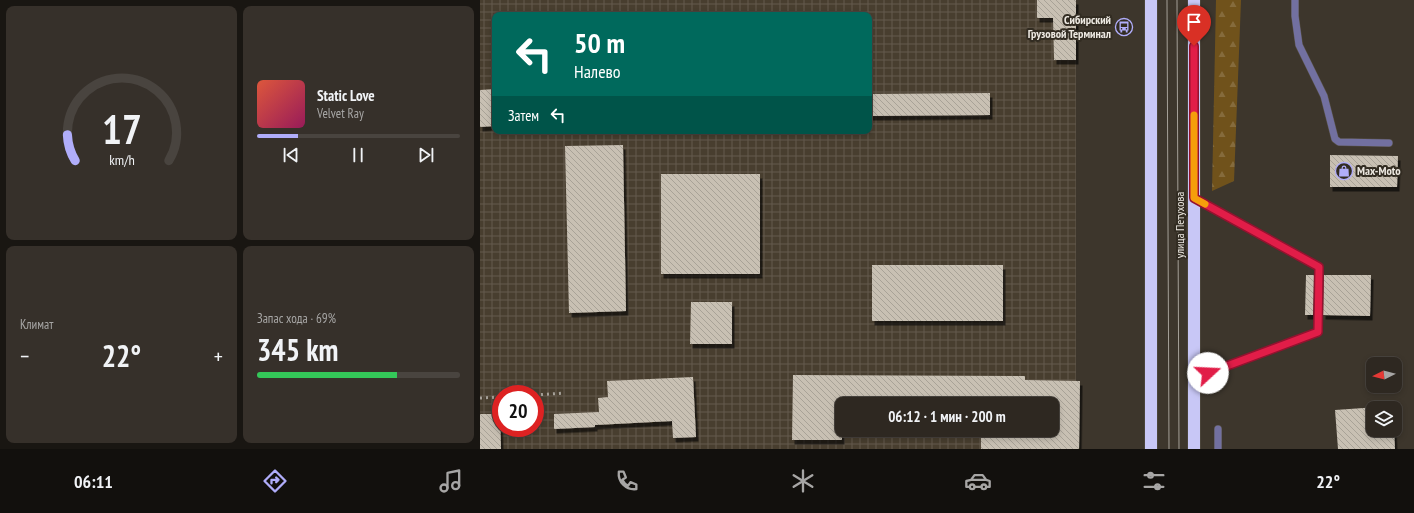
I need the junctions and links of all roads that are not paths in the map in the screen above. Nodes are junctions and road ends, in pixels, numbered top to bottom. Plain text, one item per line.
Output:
1 (1151, 0) edge
2 (1194, 0) edge
3 (1295, 0) edge
4 (1388, 143) dead end
5 (1194, 198) junction
6 (1194, 378) junction
7 (1218, 429) dead end
8 (1151, 449) edge
9 (1194, 449) edge
10 (1218, 449) edge

1 - 8 highway
2 - 5 highway, улица Петухова
3 - 4 lane
5 - 6 highway, улица Петухова
5 - 6 lane
6 - 9 highway, улица Петухова
7 - 10 lane

